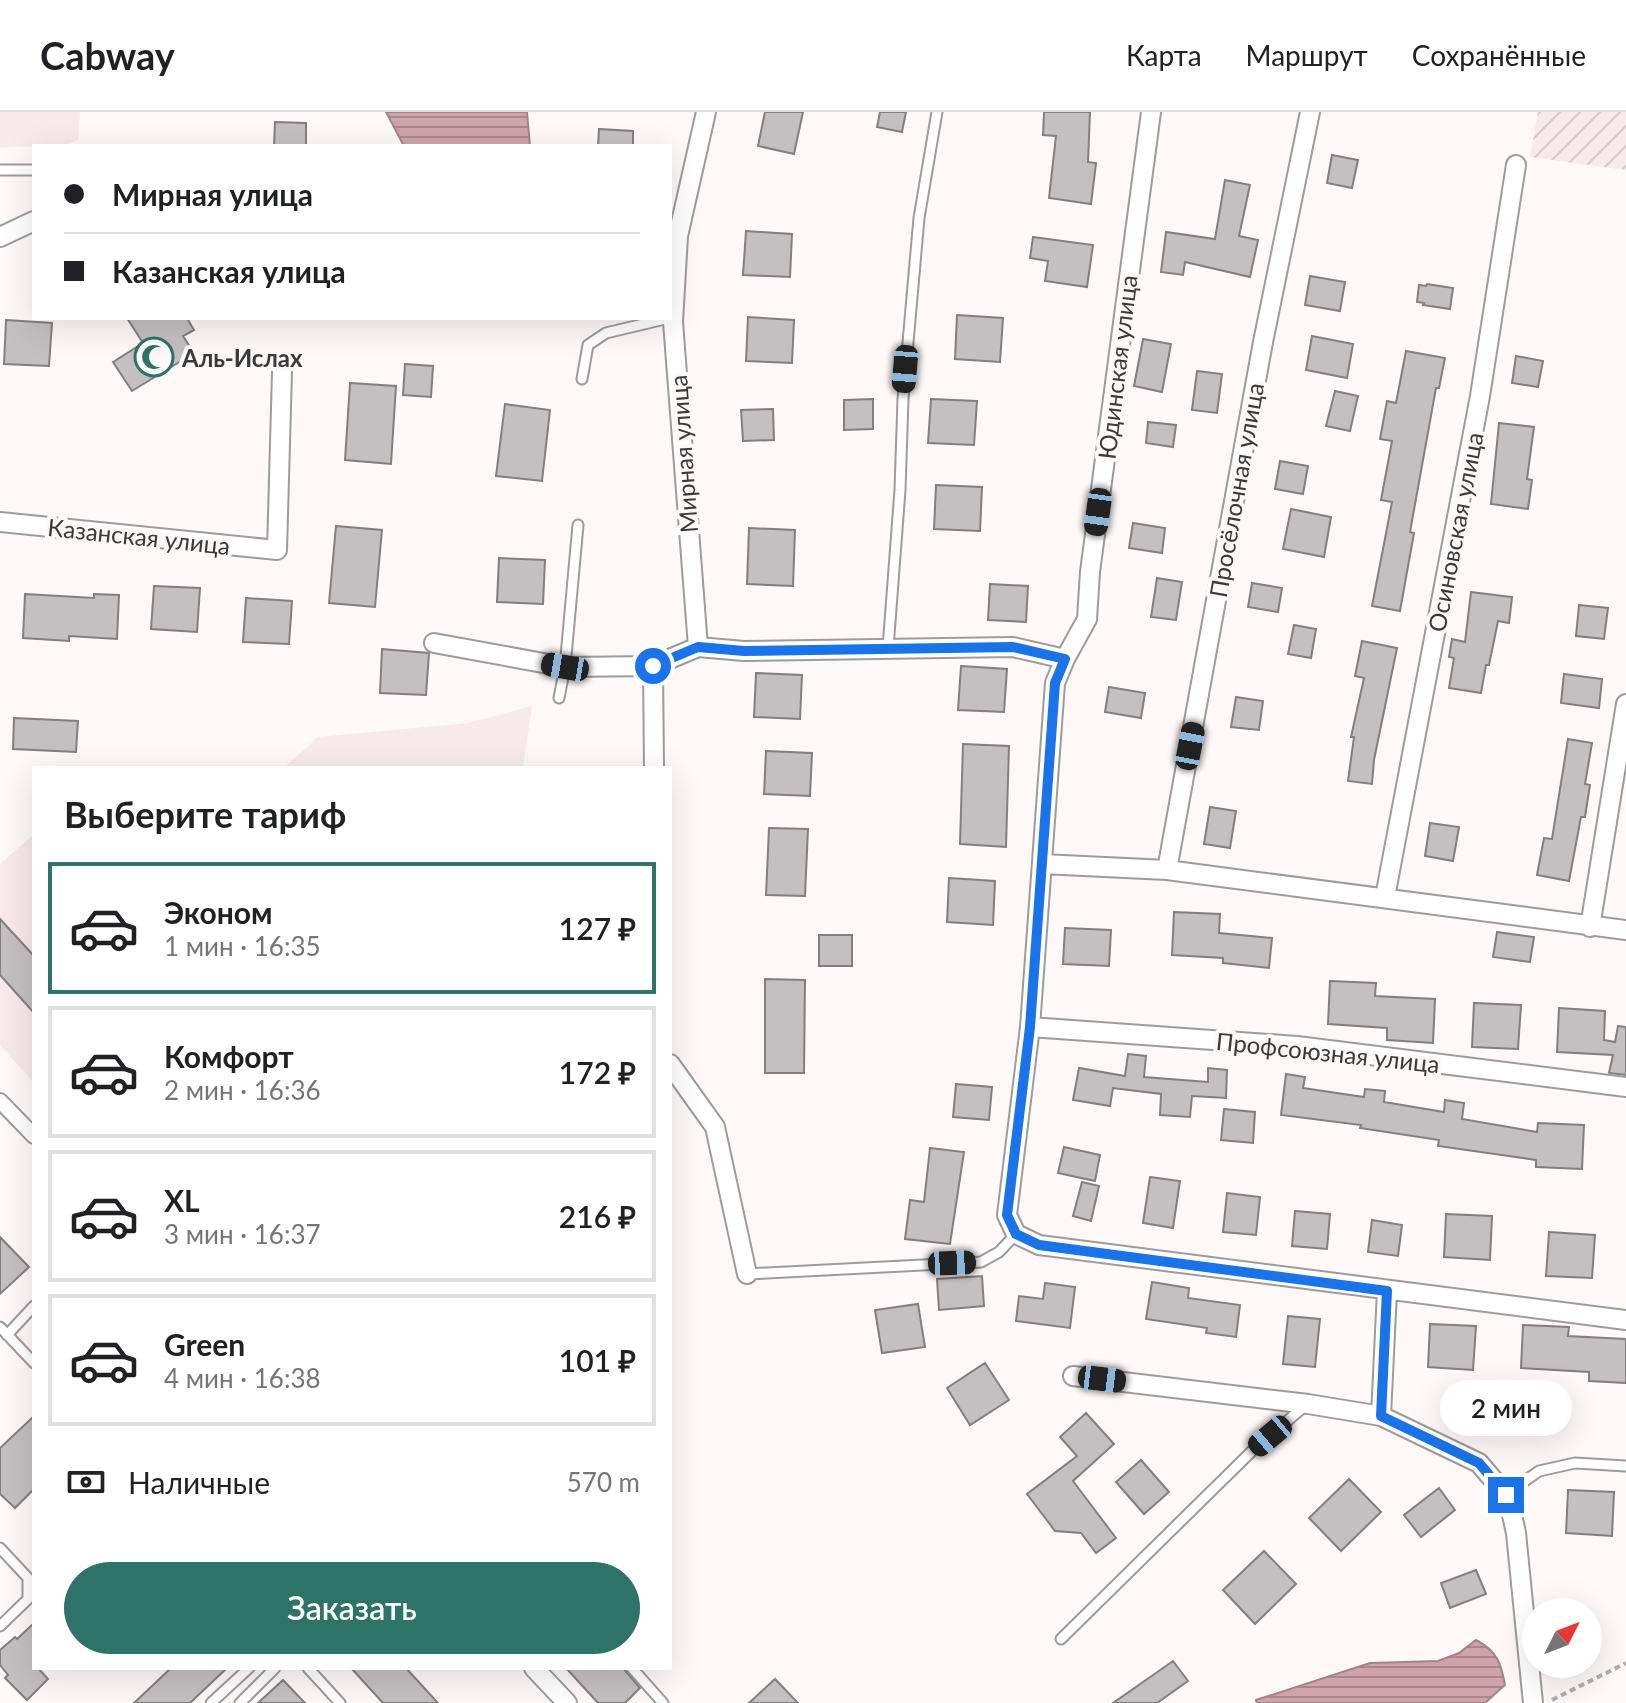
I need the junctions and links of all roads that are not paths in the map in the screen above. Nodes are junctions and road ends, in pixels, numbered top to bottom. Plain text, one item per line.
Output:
1 (706, 112) edge
2 (937, 112) edge
3 (1151, 112) edge
4 (1310, 112) edge
5 (1516, 165) dead end
6 (0, 170) edge
7 (32, 170) edge
8 (32, 222) edge
9 (0, 237) edge
10 (674, 237) edge
11 (673, 317) joint
12 (660, 320) edge
13 (282, 372) dead end
14 (582, 379) dead end
15 (0, 522) edge
16 (578, 525) dead end
17 (434, 643) dead end
18 (698, 647) junction
19 (888, 648) junction
20 (1065, 659) junction
21 (653, 666) junction
22 (565, 667) junction
23 (559, 698) dead end
24 (1626, 704) edge
25 (654, 766) edge
26 (1042, 864) junction
27 (1167, 870) junction
28 (1385, 897) junction
29 (1590, 927) junction
30 (1626, 930) edge
31 (1030, 1027) junction
32 (672, 1067) edge
33 (1626, 1087) edge
34 (0, 1101) edge
35 (32, 1134) edge
36 (1016, 1234) junction
37 (747, 1274) joint
38 (1387, 1291) junction
39 (32, 1308) edge
40 (1626, 1320) edge
41 (4, 1331) edge
42 (32, 1361) edge
43 (1073, 1376) dead end
44 (1308, 1404) junction
45 (1381, 1416) junction
46 (1626, 1466) edge
47 (1506, 1495) junction
48 (0, 1548) edge
49 (31, 1575) edge
50 (0, 1626) edge
51 (1061, 1639) dead end
52 (247, 1670) edge
53 (273, 1670) edge
54 (310, 1670) edge
55 (536, 1670) edge
56 (634, 1670) edge
57 (216, 1701) edge
58 (240, 1703) edge
59 (340, 1703) edge
60 (567, 1703) edge
61 (663, 1703) edge
62 (1533, 1703) edge

1 - 10 street, Мирная улица
2 - 19 lane
3 - 20 street, Юдинская улица
4 - 27 street, Просёлочная улица
5 - 28 street, Осиновская улица
6 - 7 lane
8 - 9 street
10 - 11 street, Мирная улица
11 - 18 street, Мирная улица
12 - 14 lane
13 - 15 street, Казанская улица
16 - 22 lane
17 - 22 street
18 - 19 street
18 - 21 street
19 - 20 street
20 - 26 street, Юдинская улица
21 - 22 street
21 - 25 street
22 - 23 lane
24 - 29 street
26 - 27 street
26 - 31 street, Юдинская улица
27 - 28 street
28 - 29 street
29 - 30 street
31 - 33 street, Профсоюзная улица
31 - 36 street, Юдинская улица
32 - 37 street
34 - 35 street
36 - 37 lane
36 - 38 street
38 - 40 street
38 - 45 street
39 - 41 lane
41 - 42 lane
43 - 44 street
44 - 45 street
44 - 51 lane
45 - 47 street
46 - 47 lane
47 - 62 street
48 - 49 lane
49 - 50 lane
52 - 57 lane
53 - 58 lane
54 - 59 lane
55 - 60 street
56 - 61 lane

